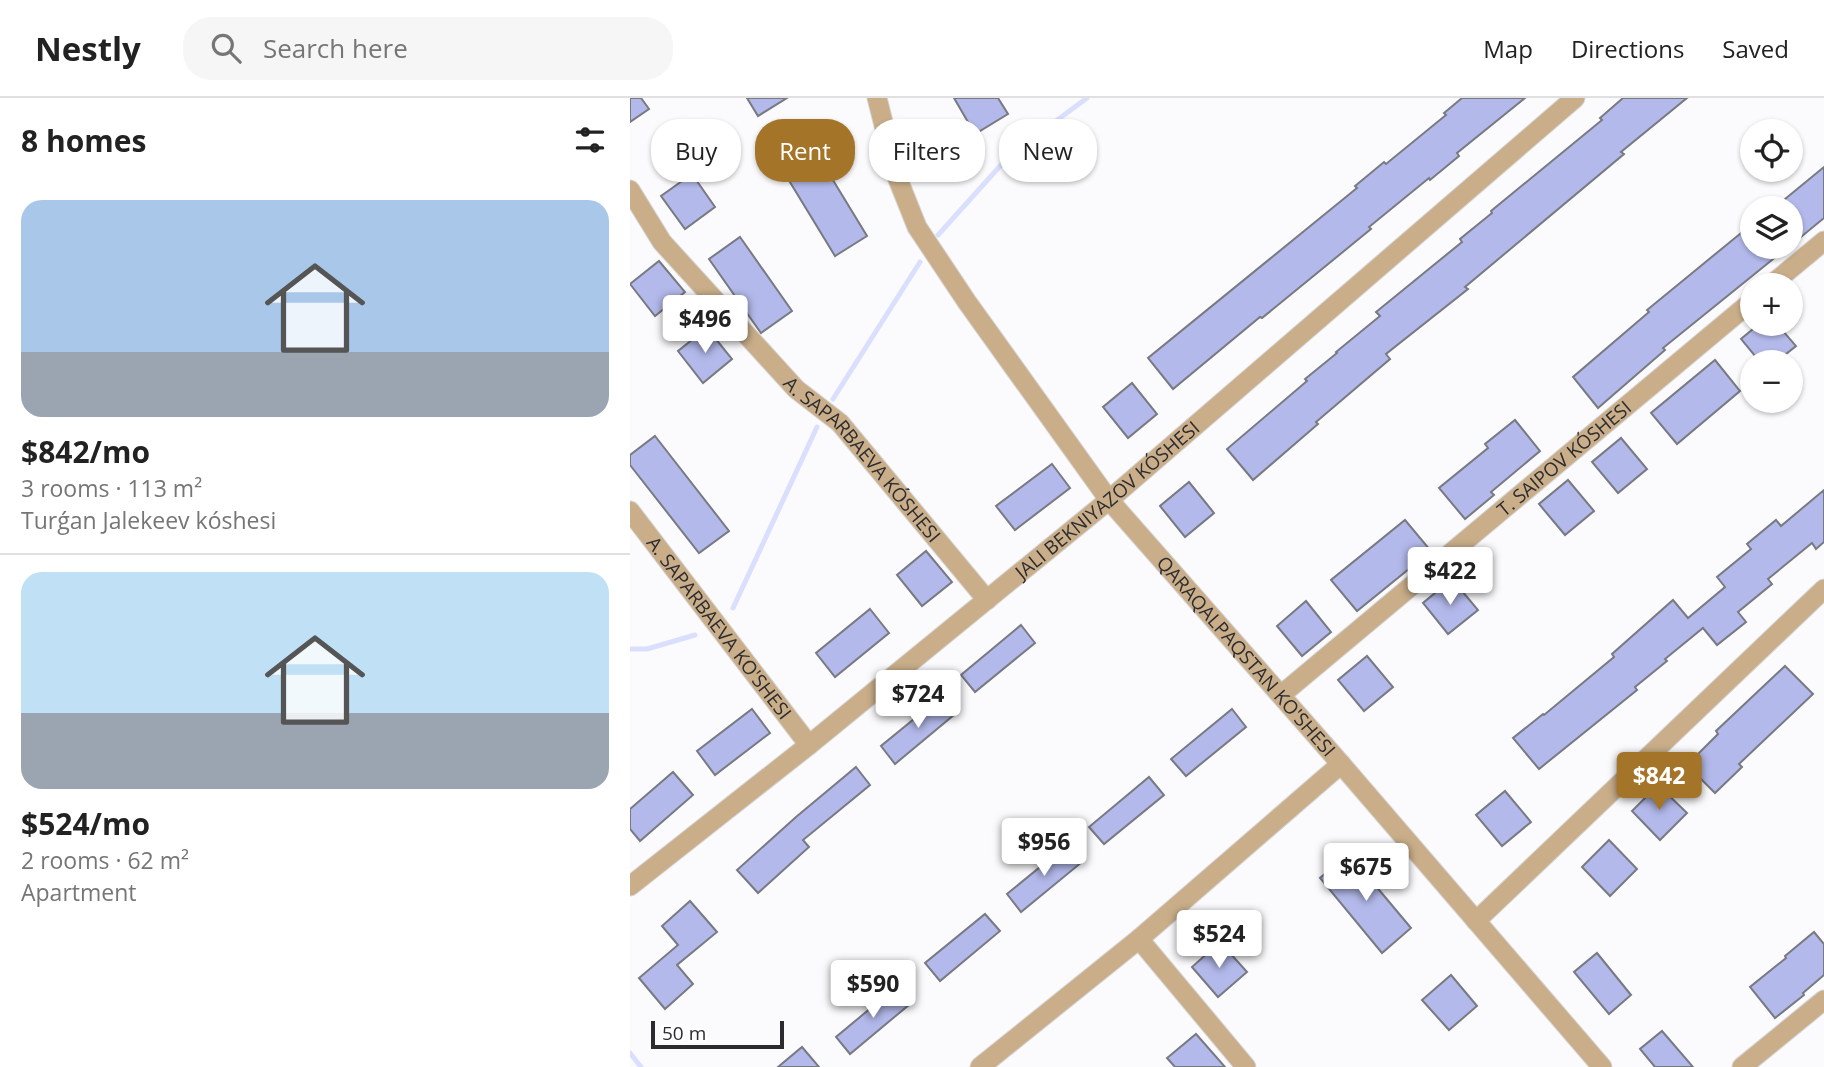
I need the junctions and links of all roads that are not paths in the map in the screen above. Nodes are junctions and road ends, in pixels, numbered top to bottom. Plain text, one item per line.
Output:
1 (877, 98) edge
2 (1575, 98) edge
3 (630, 190) edge
4 (1824, 241) edge
5 (1785, 273) edge
6 (1740, 311) edge
7 (1109, 500) junction
8 (630, 511) edge
9 (1824, 589) edge
10 (987, 600) junction
11 (1281, 695) junction
12 (809, 745) junction
13 (1341, 764) junction
14 (630, 886) edge
15 (1476, 921) junction
16 (1139, 939) junction
17 (1824, 1000) edge
18 (981, 1067) edge
19 (1246, 1067) edge
20 (1602, 1067) edge
21 (1742, 1067) edge

1 - 7 street, QARAQALPAQSTAN KO'SHESI
2 - 7 street, JALI BEKNIYAZOV KÓSHESI
3 - 10 street, A. SAPARBAEVA KÓSHESI
4 - 5 street
6 - 11 street, T. SAIPOV KÓSHESI
7 - 10 street, JALI BEKNIYAZOV KÓSHESI
7 - 11 street, QARAQALPAQSTAN KO'SHESI
8 - 12 street, A. SAPARBAEVA KO'SHESI
9 - 15 street
10 - 12 street, JALI BEKNIYAZOV KÓSHESI
11 - 13 street, QARAQALPAQSTAN KO'SHESI
12 - 14 street, JALI BEKNIYAZOV KÓSHESI
13 - 15 street, QARAQALPAQSTAN KO'SHESI
13 - 16 street
15 - 20 street, QARAQALPAQSTAN KO'SHESI
16 - 18 street
16 - 19 street
17 - 21 street

